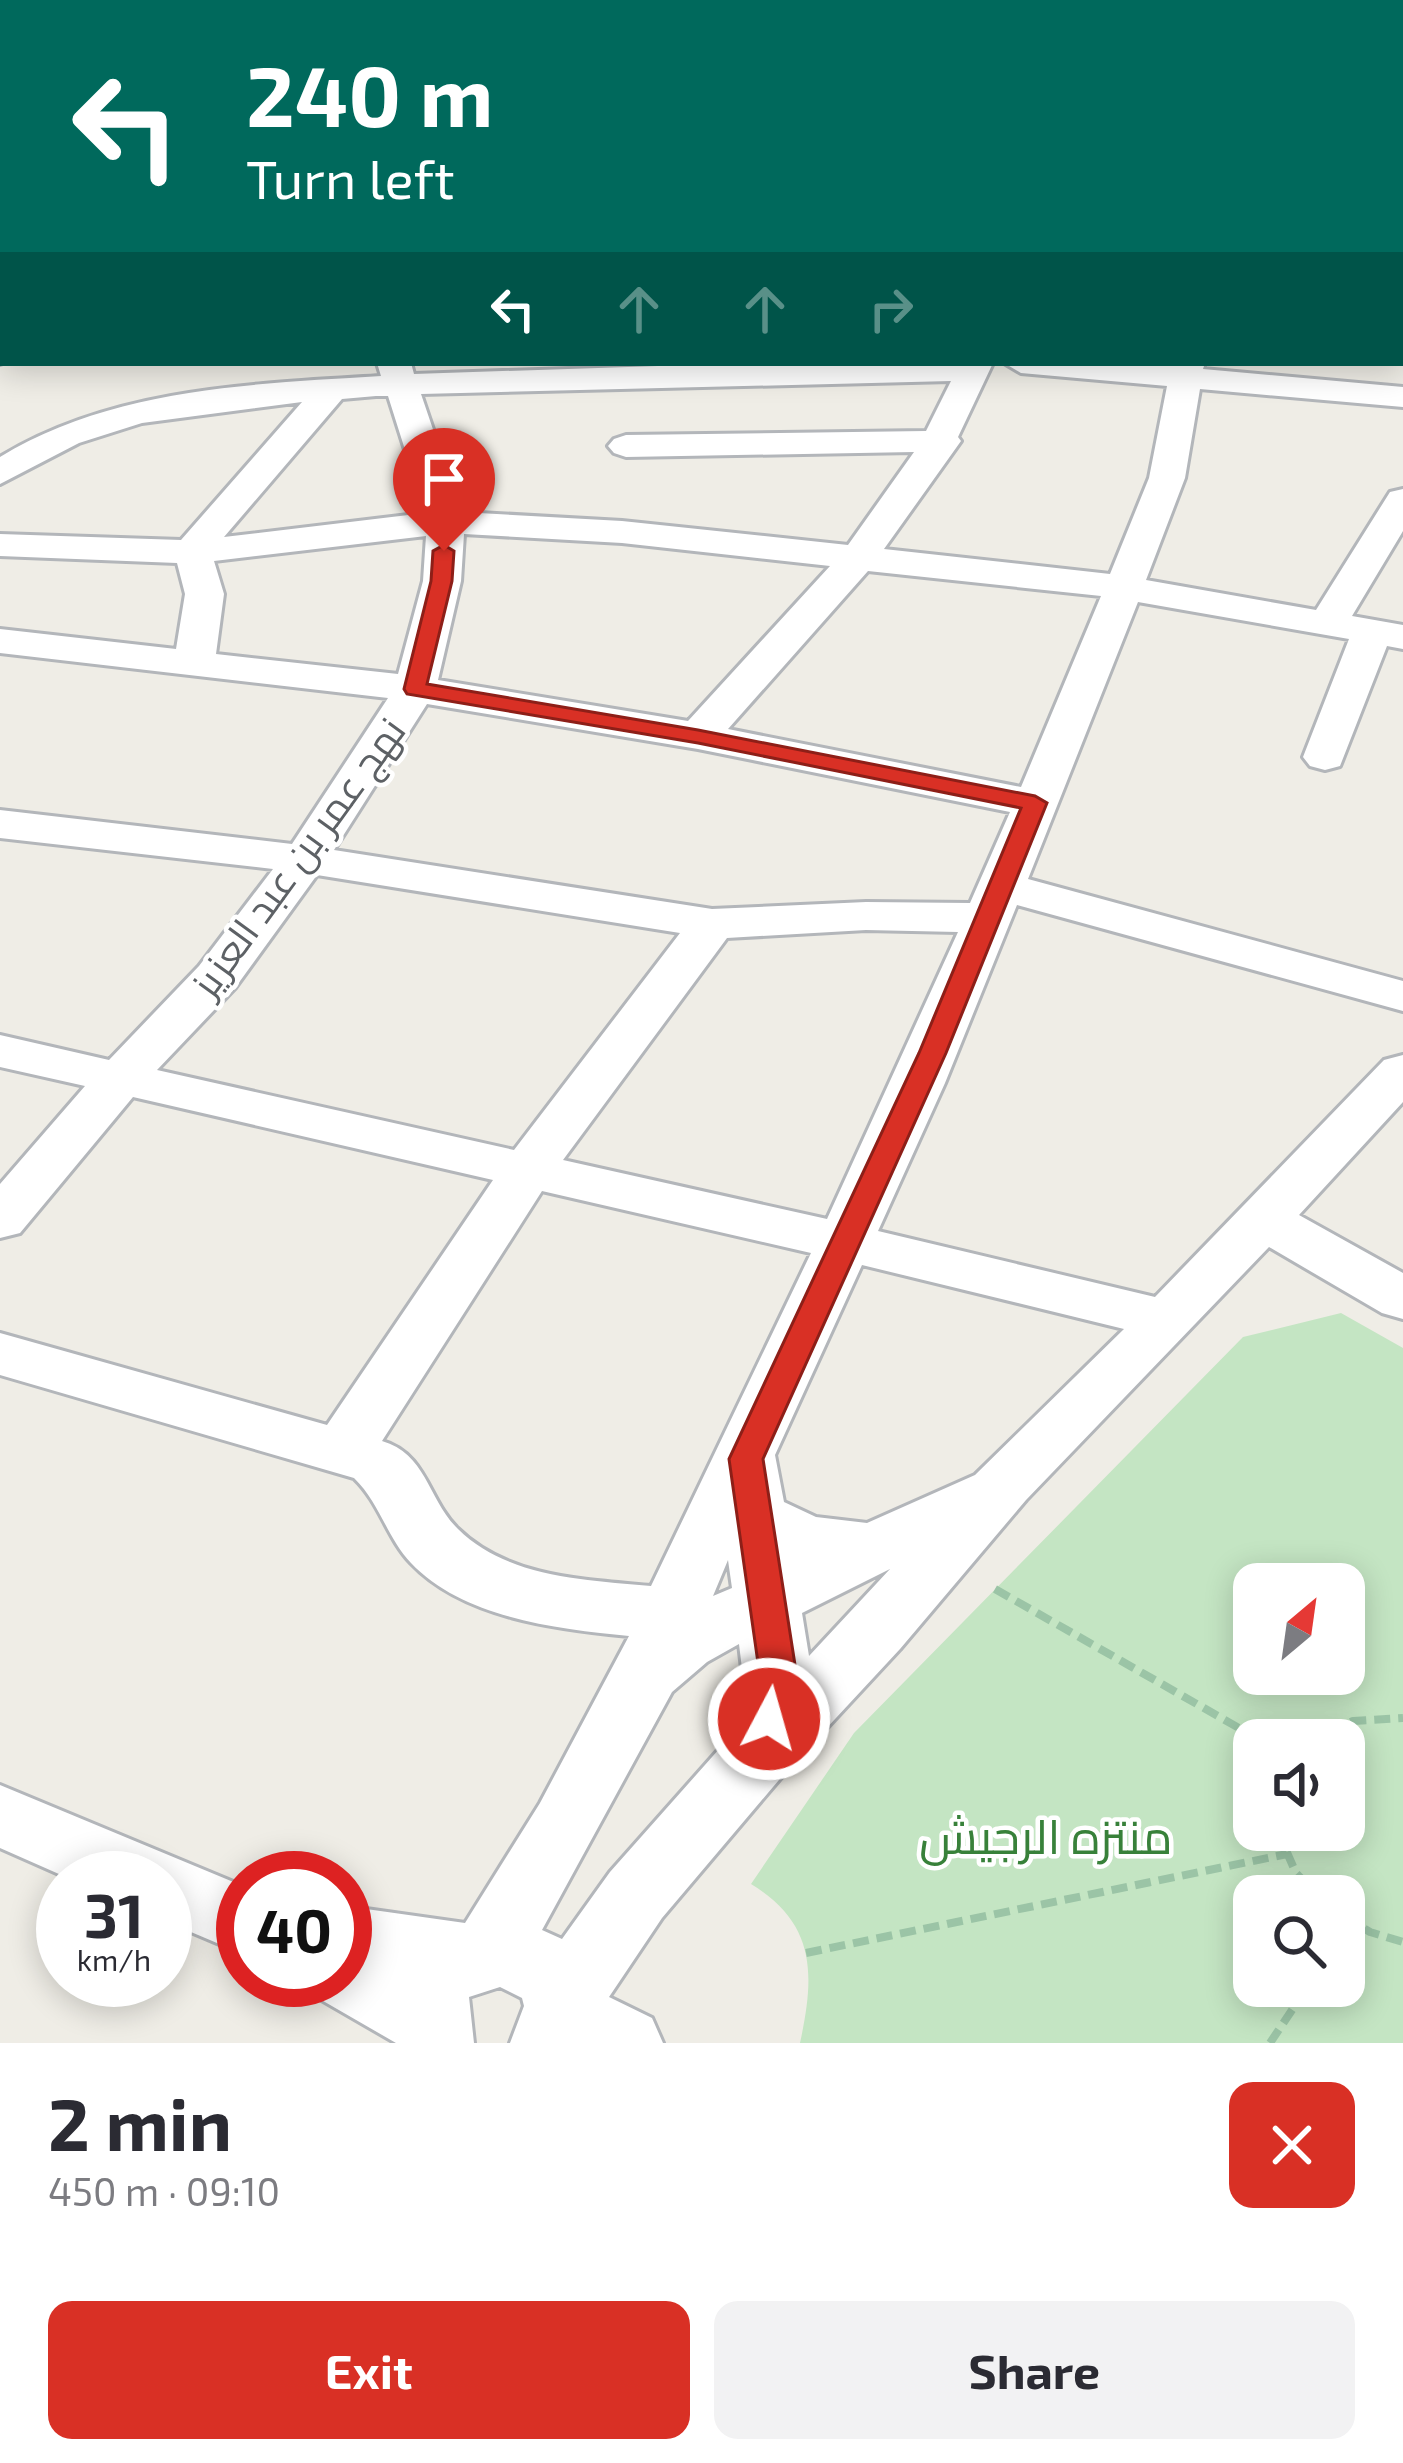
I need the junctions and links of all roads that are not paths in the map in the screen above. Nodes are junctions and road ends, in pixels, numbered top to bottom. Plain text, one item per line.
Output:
1 (182, 366) edge
2 (1077, 366) edge
3 (761, 367) edge
4 (975, 367) edge
5 (588, 370) edge
6 (1186, 372) edge
7 (398, 373) edge
8 (332, 389) junction
9 (1403, 398) edge
10 (185, 402) junction
11 (20, 428) dead end
12 (58, 437) junction
13 (943, 441) junction
14 (626, 446) junction
15 (0, 473) edge
16 (1403, 500) edge
17 (446, 522) junction
18 (622, 532) junction
19 (0, 545) edge
20 (190, 552) junction
21 (862, 555) junction
22 (1121, 587) junction
23 (1328, 623) junction
24 (1388, 634) edge
25 (0, 641) edge
26 (193, 663) junction
27 (415, 689) junction
28 (698, 736) junction
29 (1325, 758) dead end
30 (1035, 803) junction
31 (0, 824) edge
32 (305, 859) junction
33 (995, 902) junction
34 (712, 925) junction
35 (1403, 996) edge
36 (0, 1051) edge
37 (1403, 1071) edge
38 (121, 1078) junction
39 (528, 1169) junction
40 (1263, 1219) junction
41 (0, 1220) edge
42 (846, 1242) junction
43 (1403, 1299) edge
44 (1168, 1320) junction
45 (0, 1354) edge
46 (342, 1452) junction
47 (1004, 1484) junction
48 (751, 1487) junction
49 (877, 1549) junction
50 (765, 1603) junction
51 (659, 1644) junction
52 (759, 1753) junction
53 (0, 1815) edge
54 (83, 1851) edge
55 (372, 1957) edge
56 (372, 1983) edge
57 (444, 2006) edge
58 (574, 2025) edge

1 - 10 street
2 - 6 street
3 - 4 street
3 - 5 street
4 - 13 street
5 - 7 street
5 - 14 street
6 - 9 street
6 - 22 street
7 - 8 street
7 - 17 street, نهج عمر بن عبد العزيز
8 - 10 street
8 - 20 street
10 - 12 street
11 - 12 street
12 - 15 street
13 - 14 street
13 - 21 street
14 - 18 street
16 - 23 street
17 - 18 street
17 - 20 street
17 - 27 street, نهج عمر بن عبد العزيز
18 - 21 street
19 - 20 street
20 - 26 street
21 - 22 street
21 - 28 street
22 - 23 street
22 - 30 street
23 - 24 street
24 - 29 street
25 - 26 street
26 - 27 street
27 - 28 street
27 - 32 street, نهج عمر بن عبد العزيز
28 - 30 street
30 - 33 street
31 - 32 street
32 - 34 street
32 - 38 street, نهج عمر بن عبد العزيز
33 - 34 street
33 - 35 street
33 - 42 street
34 - 39 street
36 - 38 street
37 - 40 street
38 - 39 street
38 - 41 street, نهج عمر بن عبد العزيز
39 - 42 street
39 - 46 street
40 - 43 street
40 - 44 street
42 - 44 street
42 - 48 street
44 - 47 street
45 - 46 street
46 - 51 street
47 - 49 street
47 - 52 street
48 - 49 street
48 - 50 street
48 - 51 street
49 - 50 street
50 - 51 street
50 - 52 street
51 - 57 street
52 - 58 street
53 - 54 street
55 - 57 street
56 - 57 street
57 - 58 street

